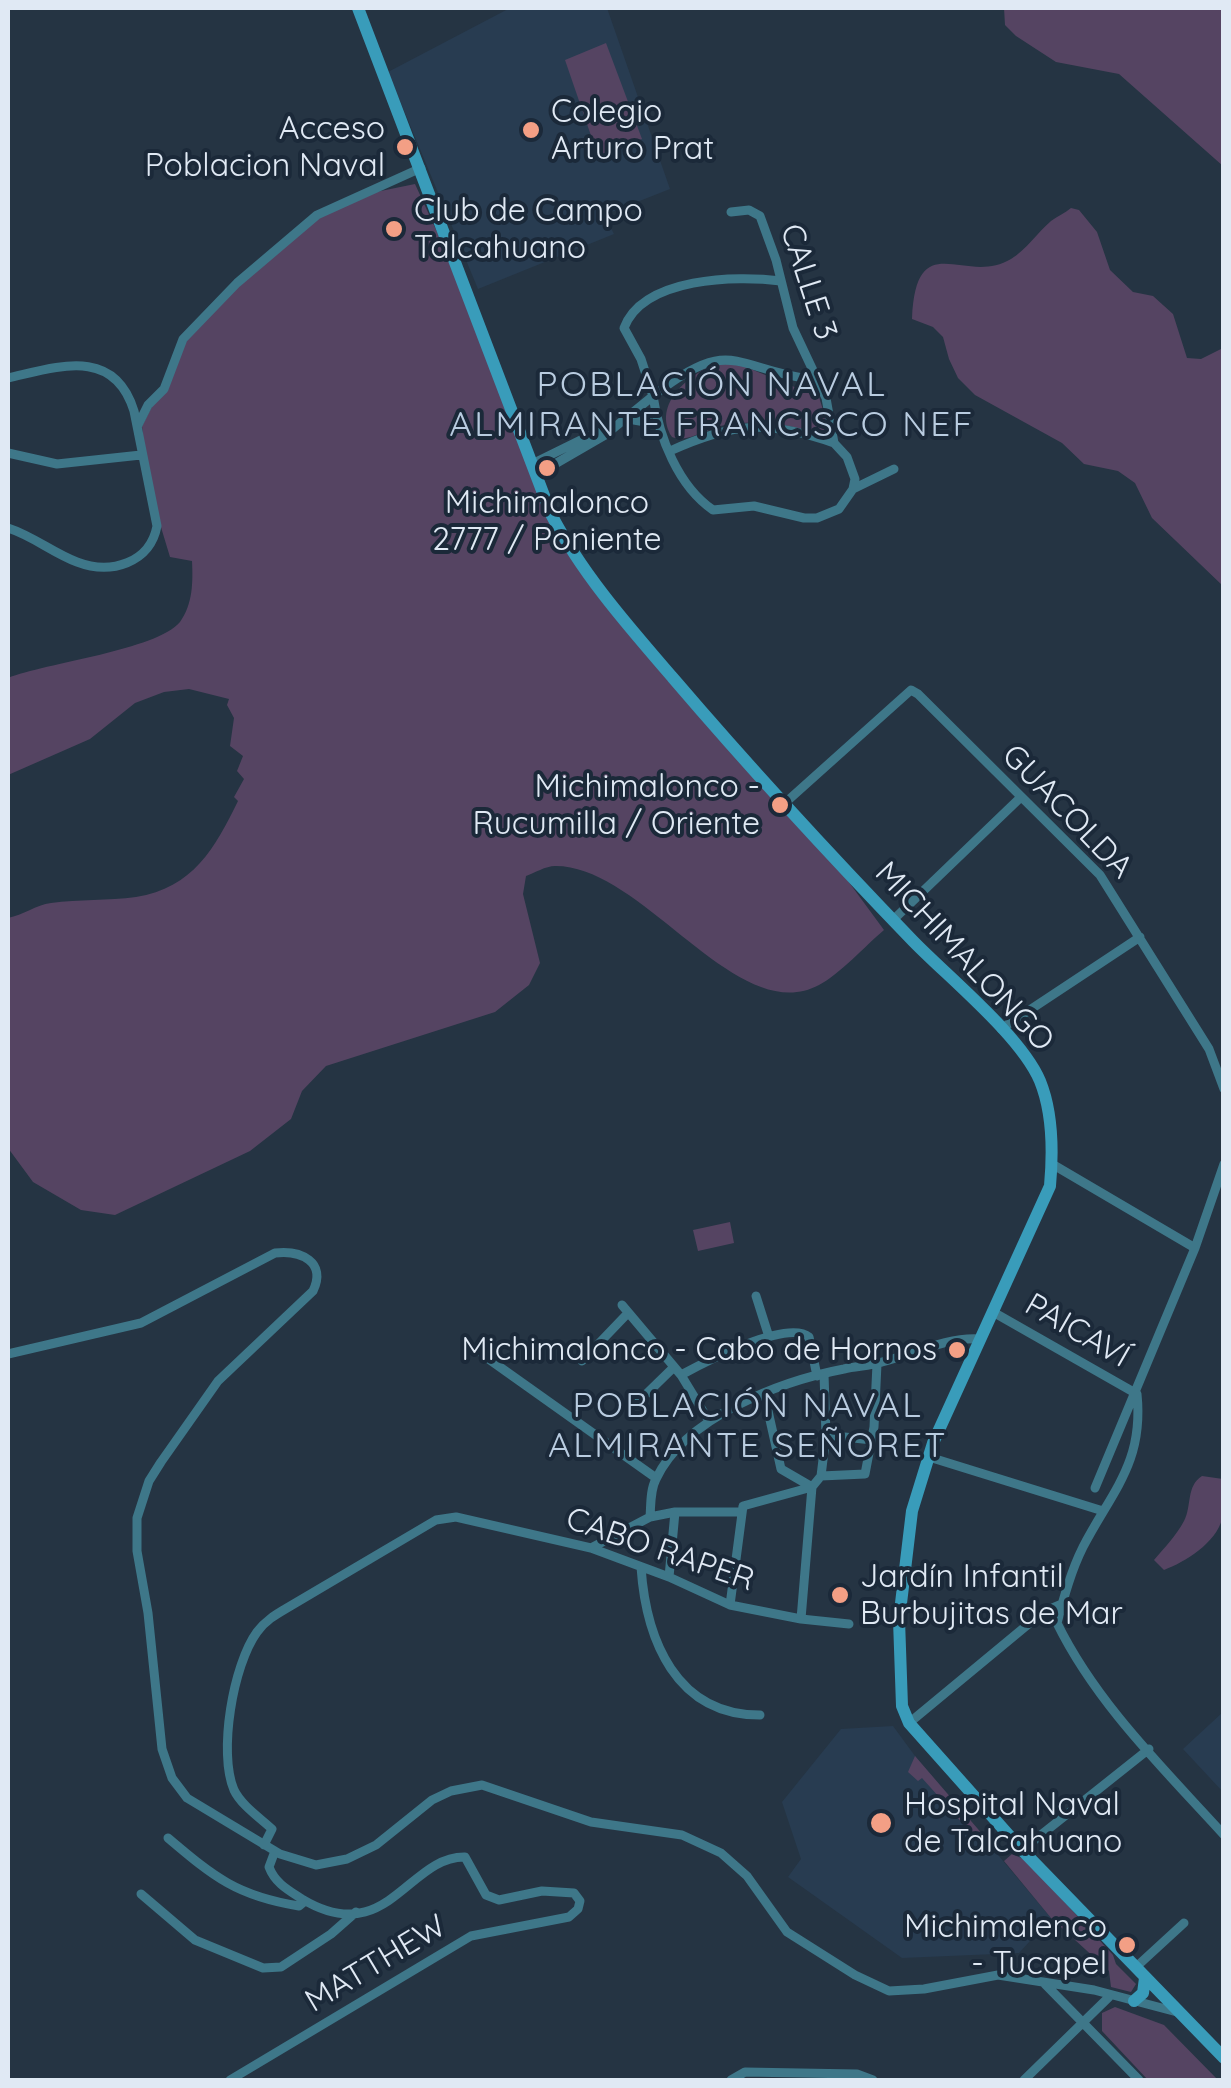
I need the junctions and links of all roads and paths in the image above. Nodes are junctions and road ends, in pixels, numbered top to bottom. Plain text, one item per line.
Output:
1 (358, 8) edge
2 (421, 168) junction
3 (731, 212) dead end
4 (781, 281) junction
5 (8, 378) edge
6 (816, 380) junction
7 (653, 396) junction
8 (131, 401) junction
9 (148, 405) junction
10 (628, 419) junction
11 (657, 424) junction
12 (138, 433) junction
13 (834, 443) junction
14 (670, 450) junction
15 (8, 453) edge
16 (141, 455) junction
17 (894, 468) dead end
18 (534, 469) junction
19 (853, 490) junction
20 (8, 528) edge
21 (1020, 798) junction
22 (785, 803) junction
23 (894, 920) junction
24 (1140, 937) junction
25 (1001, 1030) junction
26 (1224, 1089) edge
27 (1052, 1164) junction
28 (1224, 1164) edge
29 (1196, 1248) junction
30 (756, 1296) dead end
31 (992, 1312) junction
32 (768, 1337) junction
33 (979, 1339) junction
34 (8, 1354) edge
35 (484, 1354) dead end
36 (582, 1361) dead end
37 (877, 1364) junction
38 (677, 1371) junction
39 (820, 1375) junction
40 (764, 1393) junction
41 (1136, 1394) junction
42 (635, 1404) dead end
43 (709, 1421) junction
44 (826, 1435) junction
45 (872, 1440) junction
46 (928, 1456) junction
47 (820, 1476) junction
48 (656, 1478) junction
49 (812, 1486) junction
50 (1095, 1488) dead end
51 (1104, 1511) junction
52 (675, 1512) junction
53 (740, 1512) junction
54 (650, 1517) junction
55 (592, 1548) junction
56 (641, 1567) junction
57 (669, 1577) junction
58 (1062, 1604) junction
59 (730, 1605) junction
60 (801, 1619) junction
61 (849, 1624) dead end
62 (760, 1715) dead end
63 (910, 1722) junction
64 (1149, 1749) junction
65 (1224, 1835) edge
66 (168, 1838) dead end
67 (264, 1846) junction
68 (1022, 1850) junction
69 (275, 1851) junction
70 (141, 1894) dead end
71 (306, 1901) junction
72 (356, 1912) junction
73 (1184, 1923) dead end
74 (1140, 1973) junction
75 (1042, 1980) junction
76 (1108, 1996) junction
77 (1134, 2001) junction
78 (1176, 2012) junction
79 (1083, 2022) junction
80 (1224, 2058) edge
81 (1032, 2078) edge
82 (230, 2080) edge
83 (731, 2080) edge
84 (873, 2080) edge
85 (1139, 2080) edge

1 - 2 main road, MICHIMALONGO
2 - 9 street
2 - 18 main road, MICHIMALONGO
3 - 4 street, CALLE 3
4 - 6 street, CALLE 3
4 - 7 street
5 - 8 street
6 - 7 street
6 - 13 street, CALLE 3
7 - 10 street
7 - 11 street
8 - 9 street
8 - 12 street
9 - 12 street
10 - 11 street
10 - 18 street
11 - 14 street
12 - 16 street
13 - 14 street
13 - 19 street, CALLE 3
14 - 19 street
15 - 16 street
16 - 20 street
17 - 19 street
18 - 22 main road, MICHIMALONGO
21 - 22 street, GUACOLDA
21 - 23 street
21 - 24 street, GUACOLDA
22 - 23 main road, MICHIMALONGO
23 - 25 main road, MICHIMALONGO
24 - 25 street
24 - 26 street, GUACOLDA
25 - 27 main road, MICHIMALONGO
27 - 29 street
27 - 31 main road, MICHIMALONGO
28 - 29 street
29 - 41 street
30 - 32 street
31 - 33 main road, MICHIMALONGO
31 - 41 street, PAICAVÍ
32 - 38 street
32 - 39 street
33 - 37 street
33 - 46 main road, MICHIMALONGO
34 - 67 street
35 - 48 street
36 - 38 street
37 - 39 street
37 - 45 street
38 - 42 street
38 - 43 street
39 - 40 street
39 - 44 street
40 - 43 street
40 - 49 street
41 - 50 street
41 - 51 street
43 - 48 street
44 - 45 street
44 - 47 street
45 - 47 street
46 - 51 street
46 - 63 main road, MICHIMALONGO
47 - 49 street
48 - 54 street
49 - 53 street
49 - 60 street
51 - 58 street
52 - 53 street
52 - 54 street
52 - 57 street
53 - 59 street
54 - 55 street
55 - 56 street, CABO RAPER
55 - 67 street, CABO RAPER
56 - 57 street, CABO RAPER
56 - 62 street
57 - 59 street, CABO RAPER
58 - 63 street
58 - 64 street
59 - 60 street, CABO RAPER
60 - 61 street, CABO RAPER
63 - 68 main road, MICHIMALONGO
64 - 65 street
64 - 68 street
66 - 71 street
67 - 69 street
68 - 74 main road, MICHIMALONGO
69 - 71 street, MATTHEW
69 - 75 street
70 - 72 street
71 - 72 street, MATTHEW
72 - 82 street, MATTHEW
73 - 74 street
74 - 77 main road
74 - 78 main road, MICHIMALONGO
75 - 76 street
75 - 79 street
76 - 77 street
76 - 79 street
77 - 78 street
78 - 80 main road, MICHIMALONGO
79 - 81 street
79 - 85 street
83 - 84 street

